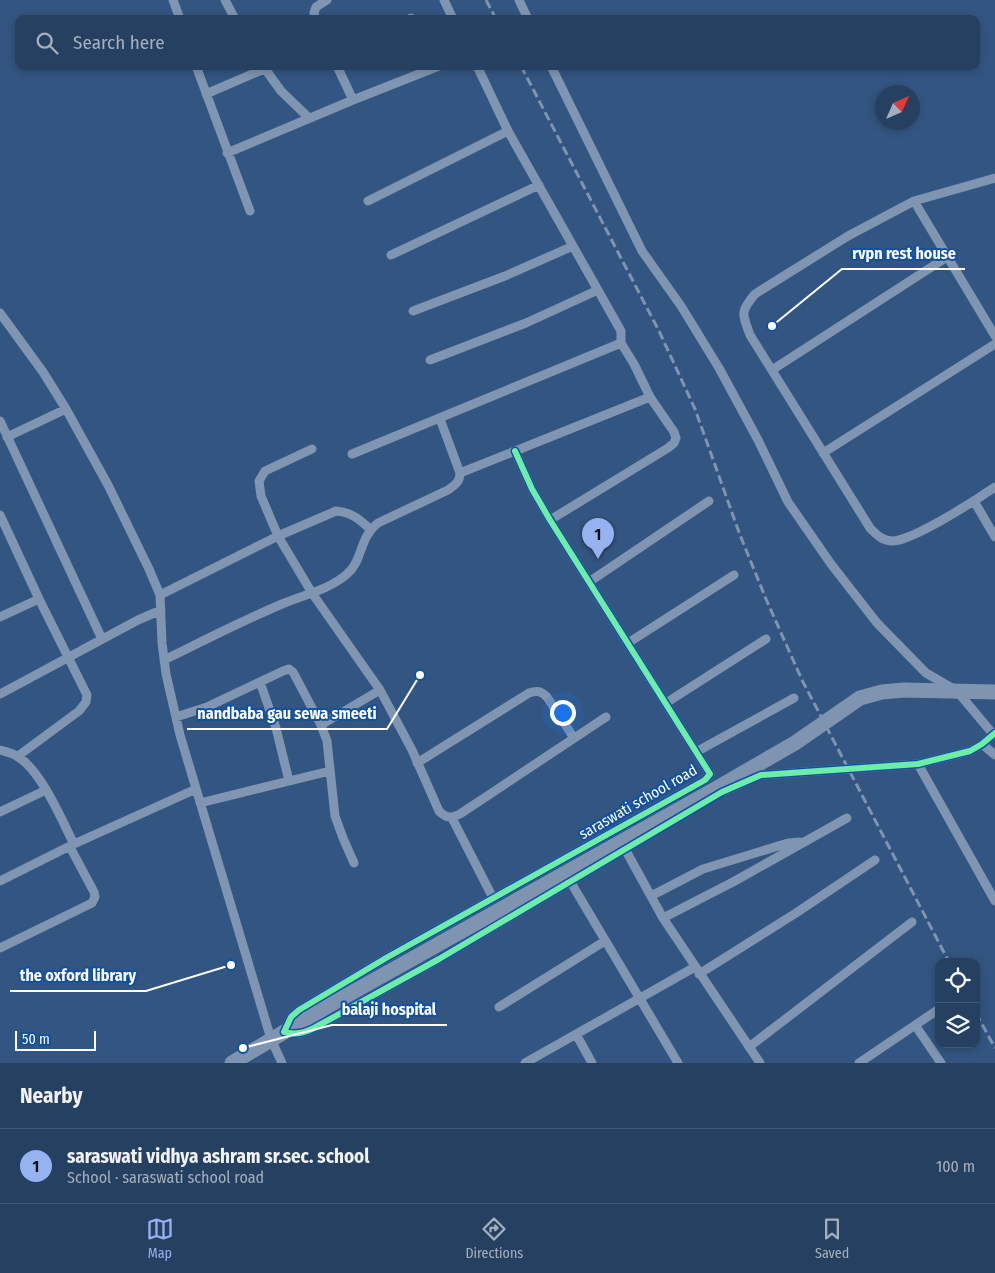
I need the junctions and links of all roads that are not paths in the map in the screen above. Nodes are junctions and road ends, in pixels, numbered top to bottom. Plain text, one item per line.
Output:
1 (173, 0) edge
2 (225, 0) edge
3 (327, 0) edge
4 (444, 0) edge
5 (519, 0) edge
6 (179, 15) edge
7 (234, 15) edge
8 (315, 15) edge
9 (452, 15) edge
10 (526, 15) edge
11 (197, 70) edge
12 (257, 70) edge
13 (265, 70) edge
14 (339, 70) edge
15 (430, 70) edge
16 (479, 70) edge
17 (554, 70) edge
18 (206, 94) junction
19 (352, 100) junction
20 (309, 118) junction
21 (508, 131) junction
22 (227, 153) junction
23 (995, 178) edge
24 (538, 185) junction
25 (368, 201) dead end
26 (914, 201) junction
27 (250, 211) dead end
28 (573, 246) junction
29 (391, 255) dead end
30 (947, 256) junction
31 (598, 290) junction
32 (413, 311) dead end
33 (0, 314) edge
34 (995, 336) edge
35 (621, 343) junction
36 (995, 344) edge
37 (430, 360) dead end
38 (772, 370) junction
39 (650, 398) junction
40 (66, 409) junction
41 (440, 419) junction
42 (0, 422) edge
43 (7, 437) junction
44 (312, 449) dead end
45 (515, 451) junction
46 (823, 453) junction
47 (352, 454) dead end
48 (460, 473) junction
49 (995, 487) edge
50 (974, 501) junction
51 (709, 502) dead end
52 (0, 515) edge
53 (550, 520) junction
54 (370, 529) junction
55 (278, 536) junction
56 (995, 537) edge
57 (734, 575) dead end
58 (589, 582) junction
59 (312, 593) junction
60 (160, 595) junction
61 (39, 599) junction
62 (161, 610) junction
63 (0, 617) edge
64 (102, 639) junction
65 (766, 639) dead end
66 (628, 643) junction
67 (69, 657) junction
68 (164, 660) junction
69 (260, 682) junction
70 (380, 690) junction
71 (995, 692) edge
72 (0, 694) edge
73 (794, 698) dead end
74 (666, 703) junction
75 (606, 717) dead end
76 (176, 718) junction
77 (321, 725) junction
78 (994, 734) edge
79 (574, 738) junction
80 (982, 744) junction
81 (0, 750) edge
82 (696, 752) junction
83 (995, 755) edge
84 (18, 756) junction
85 (417, 763) junction
86 (918, 764) junction
87 (330, 771) junction
88 (289, 781) junction
89 (196, 789) junction
90 (46, 790) junction
91 (200, 803) junction
92 (0, 812) edge
93 (452, 818) junction
94 (847, 818) dead end
95 (806, 841) junction
96 (72, 845) junction
97 (625, 849) junction
98 (875, 860) dead end
99 (354, 863) dead end
100 (0, 881) edge
101 (570, 881) junction
102 (651, 896) junction
103 (493, 898) junction
104 (995, 902) edge
105 (663, 918) junction
106 (912, 922) dead end
107 (605, 941) junction
108 (0, 948) edge
109 (697, 970) junction
110 (639, 998) junction
111 (500, 1007) dead end
112 (935, 1012) edge
113 (915, 1025) junction
114 (576, 1034) junction
115 (278, 1035) junction
116 (748, 1047) junction
117 (232, 1063) edge
118 (282, 1063) edge
119 (525, 1063) edge
120 (592, 1063) edge
121 (678, 1063) edge
122 (760, 1063) edge
123 (859, 1063) edge
124 (941, 1063) edge

1 - 6 street
2 - 7 street
3 - 8 street
4 - 9 street
5 - 10 street
11 - 18 street
12 - 18 street
13 - 20 street
14 - 19 street
15 - 19 street
16 - 21 street
17 - 78 street
18 - 22 street
19 - 20 street
20 - 22 street
21 - 24 street
21 - 25 street
22 - 27 street
23 - 26 street
24 - 28 street
24 - 29 street
26 - 30 street
26 - 38 street
28 - 31 street
28 - 32 street
30 - 34 street
30 - 38 street
31 - 35 street
31 - 37 street
33 - 40 street
35 - 39 street
35 - 41 street
36 - 46 street
38 - 46 street
39 - 45 street
39 - 53 street
40 - 43 street
40 - 60 street
41 - 47 street
41 - 48 street
42 - 43 street
43 - 64 street
44 - 55 street
45 - 48 street
45 - 53 street, saraswati school road
46 - 50 street
48 - 54 street
49 - 50 street
50 - 56 street
51 - 58 street
52 - 61 street
53 - 58 street, saraswati school road
54 - 55 street
54 - 59 street
55 - 59 street
55 - 60 street
57 - 66 street
58 - 66 street, saraswati school road
59 - 68 street
59 - 70 street
60 - 62 street
61 - 63 street
61 - 67 street
62 - 64 street
62 - 68 street
64 - 67 street
65 - 74 street
66 - 74 street, saraswati school road
67 - 72 street
67 - 84 street
68 - 76 street
69 - 76 street
69 - 77 street
69 - 88 street
70 - 77 street
70 - 85 street
71 - 115 highway
73 - 82 street
74 - 82 street, saraswati school road
75 - 79 street
76 - 89 street
77 - 87 street
78 - 80 street
79 - 85 street
79 - 93 street
80 - 83 street
80 - 86 street
81 - 84 street
82 - 103 street, saraswati school road
84 - 90 street
85 - 93 street
86 - 97 street
86 - 104 street
87 - 88 street
87 - 99 street
88 - 91 street
89 - 91 street
89 - 96 street
90 - 92 street
90 - 96 street
91 - 115 street
93 - 103 street
94 - 95 street
95 - 102 street
95 - 105 street
96 - 100 street
96 - 108 street
97 - 101 street
97 - 102 street
98 - 109 street
101 - 107 street
101 - 115 street
102 - 105 street
103 - 115 street, saraswati school road
105 - 109 street
106 - 116 street
107 - 110 street
107 - 111 street
109 - 110 street
109 - 116 street
110 - 114 street
110 - 121 street
112 - 113 street
113 - 123 street
113 - 124 street
114 - 119 street
114 - 120 street
115 - 117 highway
115 - 118 street
116 - 122 street

